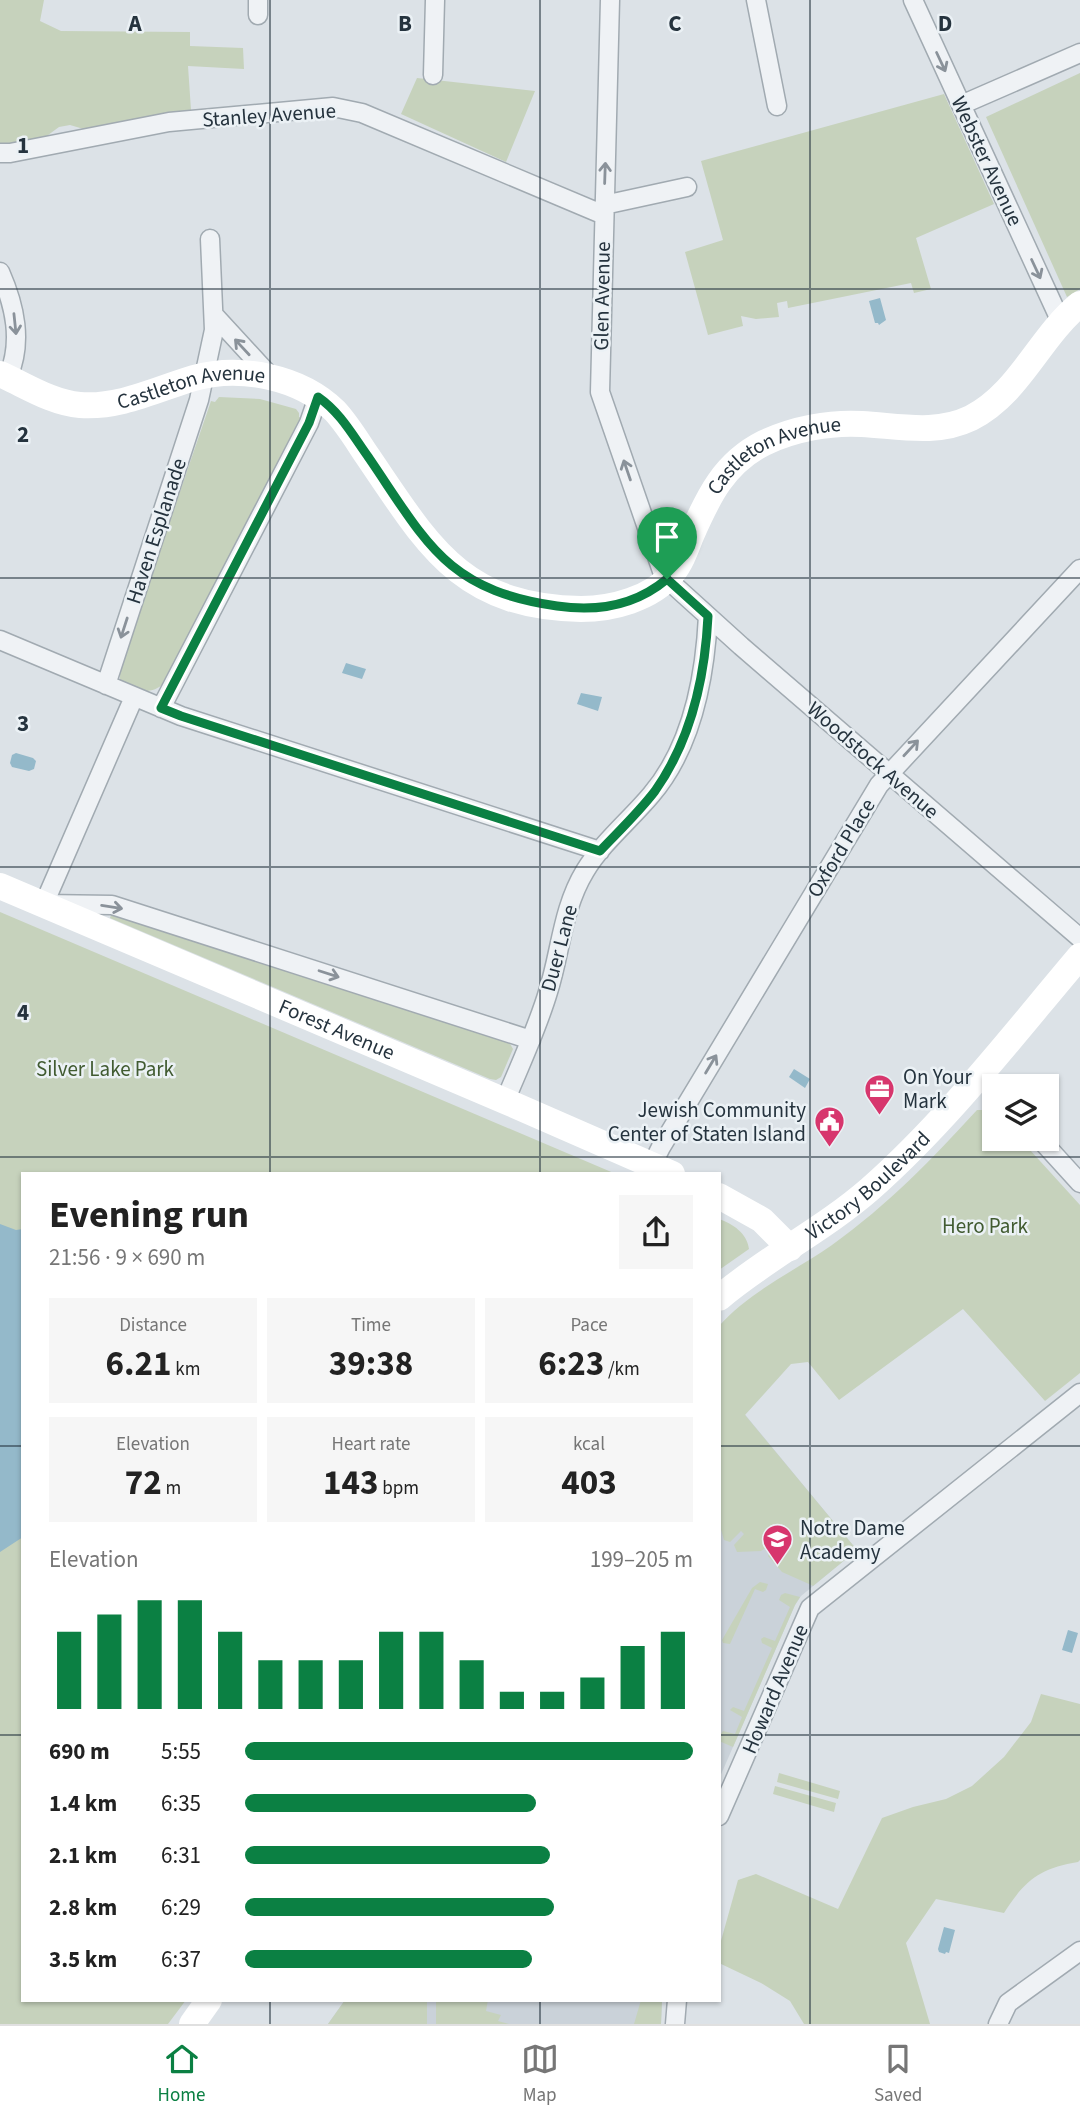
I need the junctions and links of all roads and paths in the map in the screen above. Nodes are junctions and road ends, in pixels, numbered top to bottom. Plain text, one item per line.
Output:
1 (435, 0) edge
2 (610, 0) edge
3 (755, 0) edge
4 (913, 0) edge
5 (1080, 53) edge
6 (433, 75) dead end
7 (961, 105) junction
8 (777, 106) dead end
9 (0, 153) edge
10 (687, 187) dead end
11 (604, 210) junction
12 (210, 239) dead end
13 (0, 272) edge
14 (1080, 304) edge
15 (214, 315) junction
16 (1061, 322) junction
17 (4, 375) edge
18 (204, 376) junction
19 (271, 378) junction
20 (318, 397) junction
21 (1080, 569) edge
22 (667, 579) junction
23 (708, 616) junction
24 (0, 640) edge
25 (106, 685) junction
26 (134, 697) junction
27 (161, 708) junction
28 (889, 773) junction
29 (600, 851) junction
30 (0, 886) edge
31 (44, 904) junction
32 (1080, 938) edge
33 (1080, 956) edge
34 (531, 1040) junction
35 (992, 1074) edge
36 (982, 1086) edge
37 (505, 1101) junction
38 (1051, 1151) edge
39 (662, 1170) edge
40 (1080, 1183) edge
41 (721, 1197) edge
42 (790, 1248) junction
43 (721, 1296) edge
44 (1080, 1393) edge
45 (721, 1810) edge
46 (1080, 1951) edge
47 (208, 2002) edge
48 (677, 2002) edge
49 (192, 2024) edge
50 (675, 2024) edge
51 (998, 2024) edge

1 - 6 street
11 -> 2 street, Glen Avenue
3 - 8 street
4 -> 7 street, Webster Avenue
5 - 7 street
7 -> 16 street, Webster Avenue
9 - 11 street, Stanley Avenue
10 - 11 street
22 -> 11 street, Glen Avenue
12 - 15 street, Haven Esplanade
13 -> 17 street
14 - 16 main road, Castleton Avenue
15 - 18 street, Haven Esplanade
19 -> 15 street
16 - 22 main road, Castleton Avenue
17 - 18 main road, Castleton Avenue
18 - 19 main road, Castleton Avenue
18 -> 25 street, Haven Esplanade
19 - 20 main road, Castleton Avenue
20 - 22 main road, Castleton Avenue
20 - 27 street
28 -> 21 street, Oxford Place
22 - 23 street, Woodstock Avenue
23 - 28 street, Woodstock Avenue
23 - 29 street, Duer Lane
24 - 25 street
25 - 26 street
26 - 27 street
26 - 31 street
27 - 29 street
28 - 32 street, Woodstock Avenue
39 -> 28 street, Oxford Place
29 - 34 street, Duer Lane
30 - 31 main road, Forest Avenue
31 -> 34 street
31 - 37 main road, Forest Avenue
33 - 35 main road, Victory Boulevard
34 - 37 street, Duer Lane
36 - 42 main road, Victory Boulevard
37 - 39 main road, Forest Avenue
38 - 40 street
41 - 42 main road
42 - 43 main road, Victory Boulevard
44 - 45 street, Howard Avenue
46 - 51 street
47 - 49 main road
48 - 50 street

